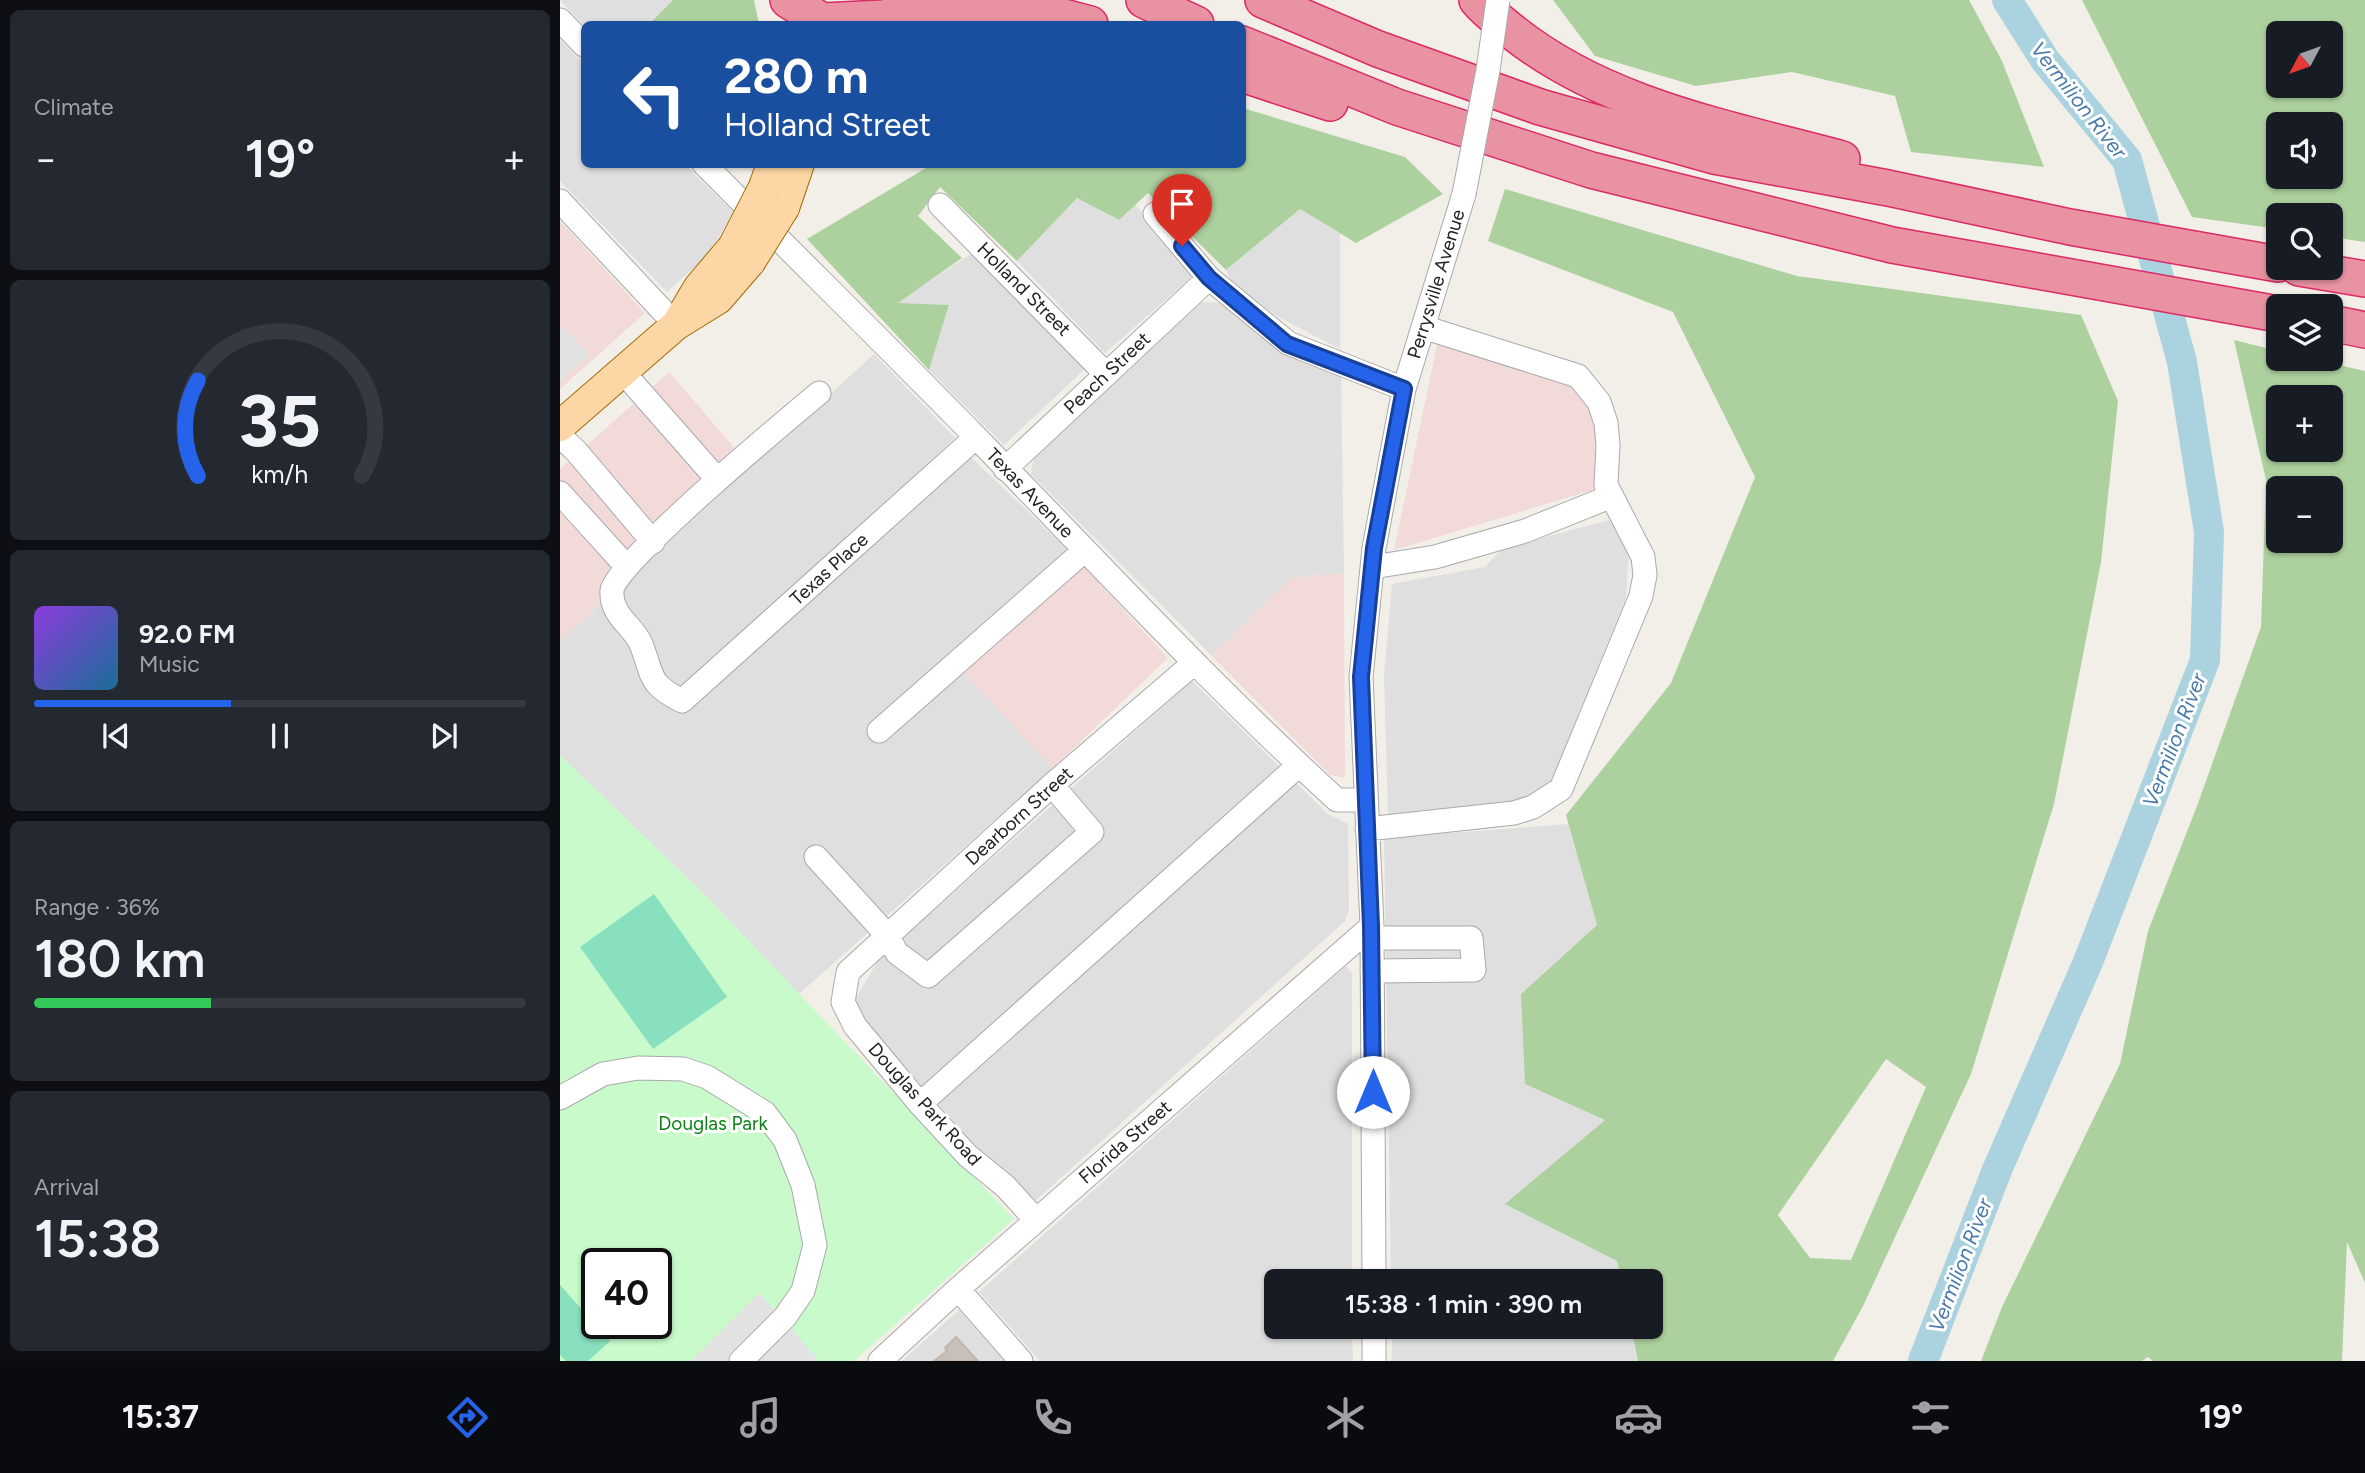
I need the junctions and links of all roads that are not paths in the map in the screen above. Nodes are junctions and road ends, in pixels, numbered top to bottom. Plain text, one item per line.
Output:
1 (1144, 0) edge
2 (1263, 0) edge
3 (1477, 0) edge
4 (1497, 0) edge
5 (810, 11) edge
6 (560, 20) edge
7 (880, 21) edge
8 (1079, 21) edge
9 (1190, 21) edge
10 (581, 42) edge
11 (1246, 46) edge
12 (1246, 75) edge
13 (708, 168) edge
14 (794, 168) edge
15 (1887, 179) junction
16 (773, 187) edge
17 (560, 201) edge
18 (940, 205) dead end
19 (1155, 214) dead end
20 (1892, 245) junction
21 (2266, 262) edge
22 (2343, 275) edge
23 (1209, 278) junction
24 (2365, 279) edge
25 (2266, 312) edge
26 (676, 325) junction
27 (2343, 325) edge
28 (1423, 327) junction
29 (2365, 330) edge
30 (623, 372) junction
31 (1106, 374) junction
32 (1404, 389) junction
33 (819, 393) dead end
34 (560, 426) edge
35 (560, 436) edge
36 (976, 437) junction
37 (1005, 469) junction
38 (717, 479) junction
39 (560, 493) edge
40 (1612, 496) junction
41 (653, 542) junction
42 (1085, 550) junction
43 (627, 567) junction
44 (1373, 567) junction
45 (1194, 663) junction
46 (879, 731) dead end
47 (1299, 765) junction
48 (1052, 785) junction
49 (1365, 800) junction
50 (1367, 829) junction
51 (816, 857) dead end
52 (1371, 932) junction
53 (887, 935) junction
54 (1372, 971) junction
55 (848, 972) joint
56 (560, 1098) edge
57 (920, 1104) junction
58 (1036, 1220) junction
59 (1374, 1269) edge
60 (958, 1289) junction
61 (1374, 1339) edge
62 (741, 1361) edge
63 (880, 1361) edge
64 (1021, 1361) edge
65 (1374, 1361) edge

1 - 9 highway
2 - 15 highway
3 - 15 highway
4 - 28 street, Perrysville Avenue, bridge
5 - 7 highway
6 - 10 street
7 - 8 highway
11 - 20 highway
12 - 20 highway
13 - 36 street, Texas Avenue
14 - 16 main road
15 - 21 highway
16 - 26 main road, bridge
17 - 26 street
18 - 31 street, Holland Street
19 - 23 street
20 - 25 highway
22 - 24 highway
23 - 31 street, Peach Street
23 - 32 street
26 - 30 main road
27 - 29 highway
28 - 32 street, Perrysville Avenue
28 - 40 street
30 - 34 main road
30 - 38 street
31 - 37 street, Peach Street
32 - 44 street, Perrysville Avenue
33 - 38 street
35 - 41 street
36 - 37 street, Texas Avenue
36 - 43 street, Texas Place
37 - 42 street, Texas Avenue
38 - 41 street
39 - 43 street
40 - 44 street
40 - 50 street
41 - 43 street
42 - 45 street, Texas Avenue
42 - 46 street
44 - 49 street, Perrysville Avenue
45 - 47 street, Texas Avenue
45 - 48 street, Dearborn Street
47 - 49 street, Texas Avenue
47 - 57 street
48 - 53 street, Dearborn Street
48 - 53 street
49 - 50 street, Perrysville Avenue
50 - 52 street, Perrysville Avenue
51 - 53 street
52 - 54 street, Perrysville Avenue
52 - 54 street
52 - 58 street, Florida Street
53 - 55 street, Dearborn Street
54 - 59 street, Perrysville Avenue
55 - 57 street, Douglas Park Road
56 - 62 street
57 - 58 street, Douglas Park Road
58 - 60 street, Florida Street
60 - 63 street, Florida Street
60 - 64 street
61 - 65 street

